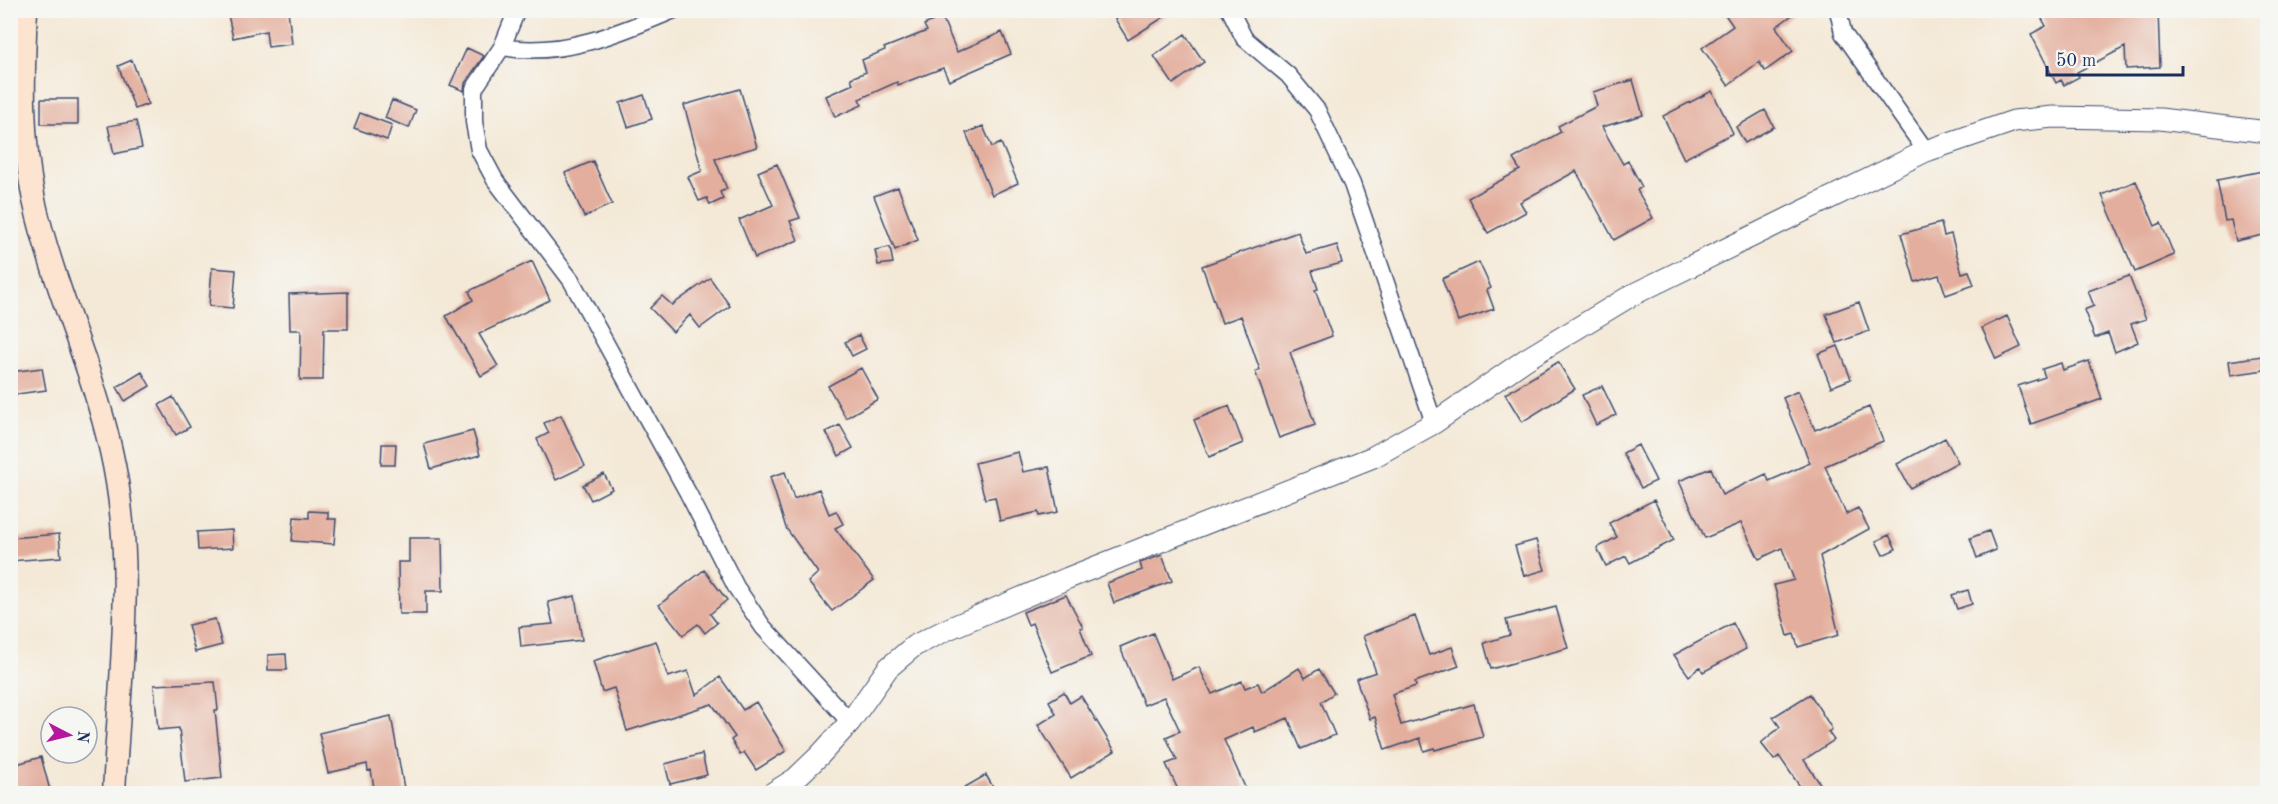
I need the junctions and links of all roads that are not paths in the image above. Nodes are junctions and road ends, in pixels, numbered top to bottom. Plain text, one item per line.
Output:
1 (26, 10) edge
2 (517, 10) edge
3 (674, 10) edge
4 (1230, 10) edge
5 (1838, 10) edge
6 (502, 47) junction
7 (2268, 132) edge
8 (1926, 151) junction
9 (1434, 423) junction
10 (850, 722) junction
11 (114, 794) edge
12 (771, 794) edge

1 - 11 main road
2 - 6 street
3 - 6 street
4 - 9 street
5 - 8 street
6 - 10 street
7 - 8 street
8 - 9 street
9 - 10 street
10 - 12 street

